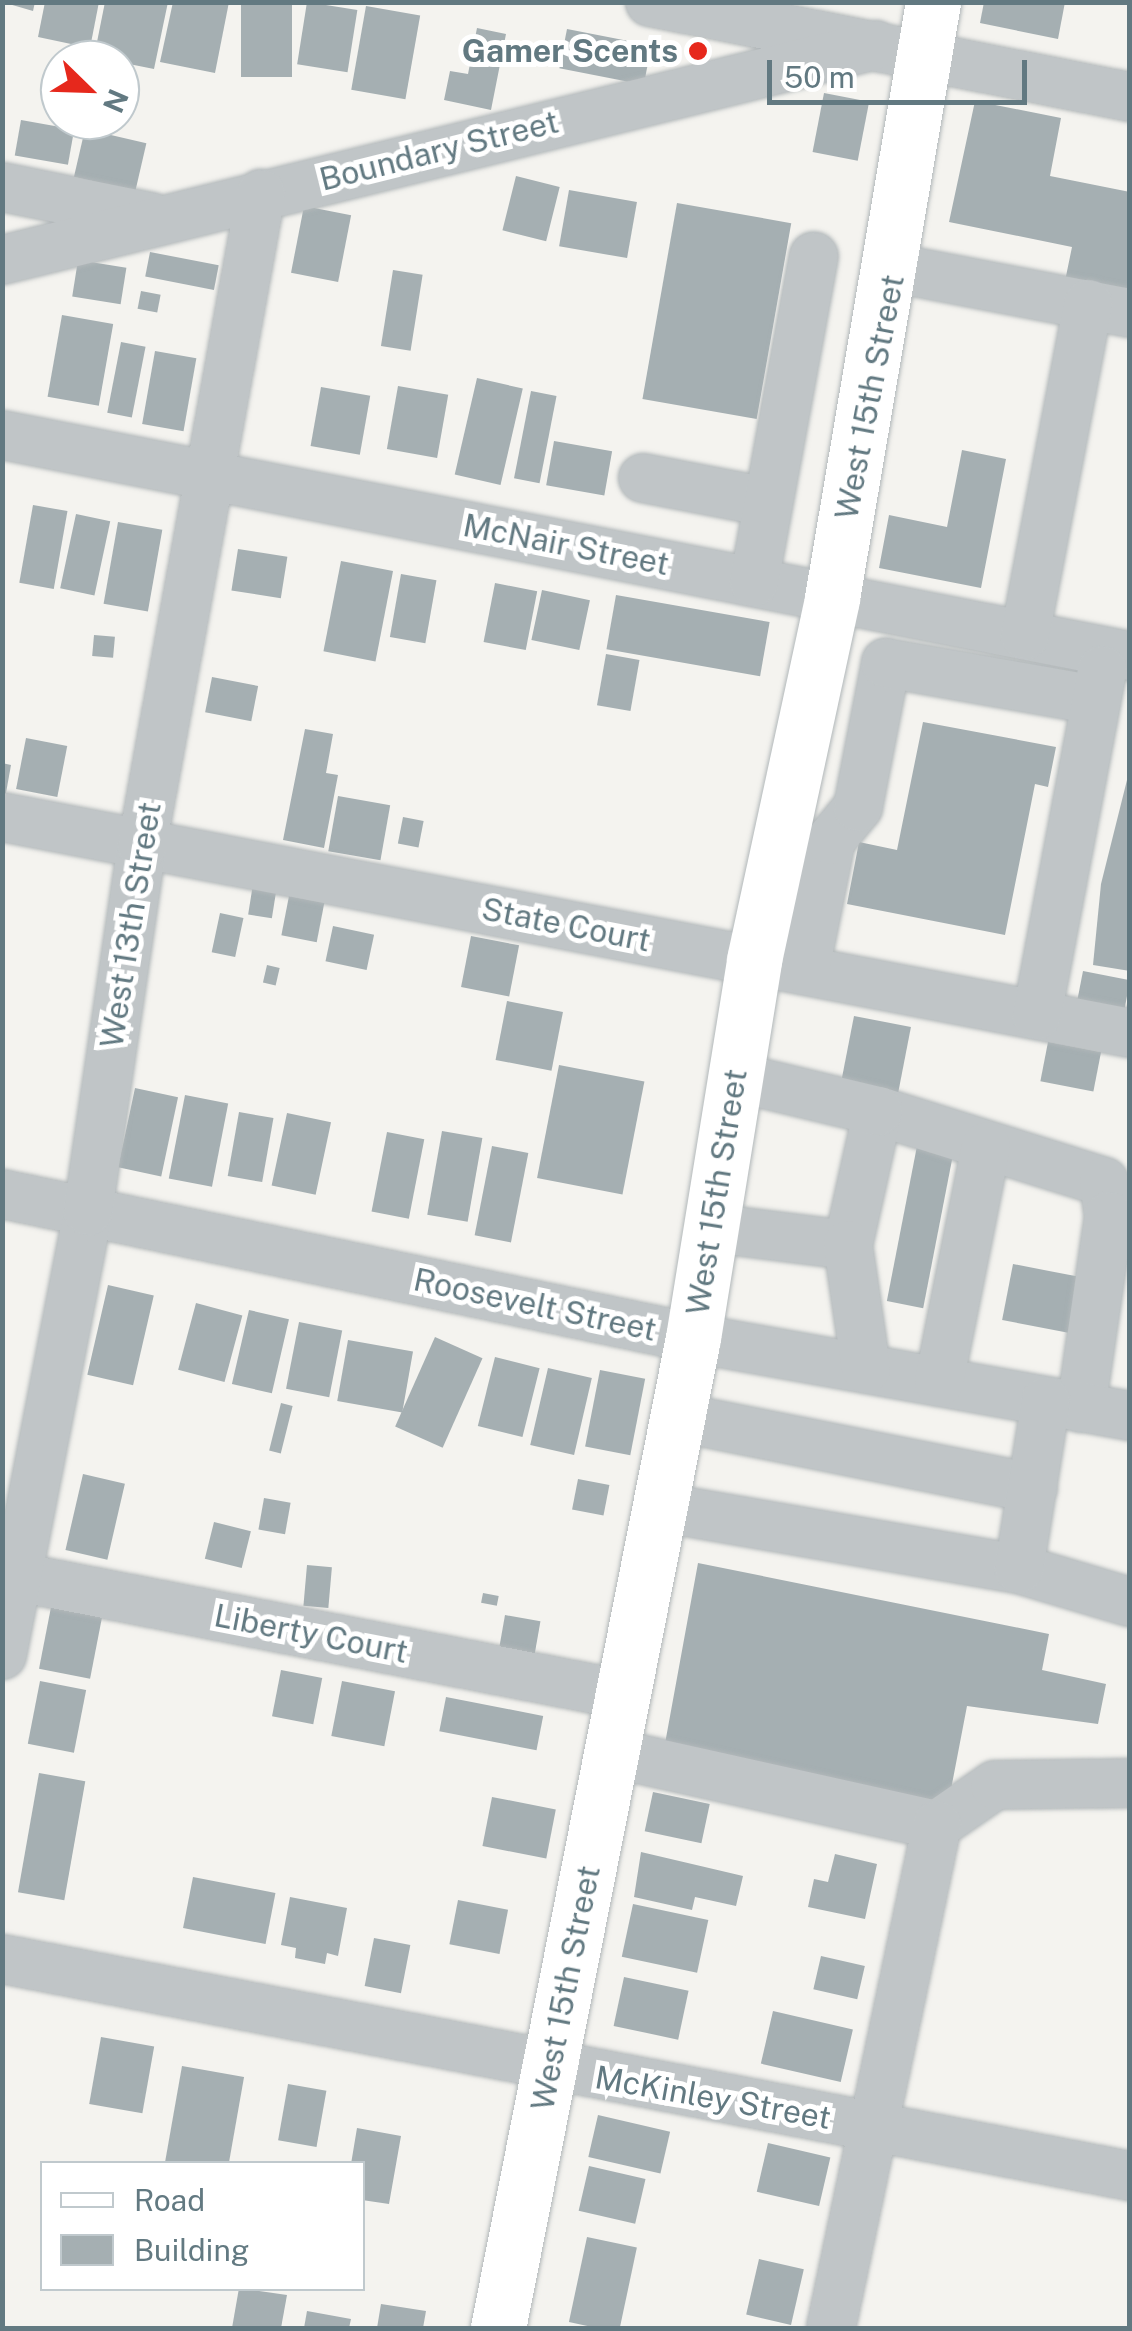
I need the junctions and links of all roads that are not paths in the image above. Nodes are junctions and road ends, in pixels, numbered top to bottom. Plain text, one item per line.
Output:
1 (650, 2) edge
2 (911, 34) edge
3 (1130, 97) edge
4 (2, 187) edge
5 (261, 194) junction
6 (164, 219) junction
7 (814, 256) dead end
8 (2, 260) edge
9 (894, 268) junction
10 (1109, 309) edge
11 (2, 435) edge
12 (206, 474) junction
13 (643, 478) dead end
14 (768, 502) junction
15 (754, 582) junction
16 (832, 598) junction
17 (938, 618) junction
18 (1025, 635) junction
19 (1118, 654) edge
20 (929, 670) junction
21 (1096, 700) junction
22 (806, 716) junction
23 (873, 729) junction
24 (2, 818) edge
25 (142, 846) junction
26 (803, 849) junction
27 (779, 965) junction
28 (1037, 1015) junction
29 (1130, 1033) edge
30 (735, 1078) junction
31 (878, 1111) junction
32 (986, 1147) junction
33 (2, 1194) edge
34 (88, 1211) junction
35 (711, 1228) junction
36 (848, 1246) junction
37 (693, 1338) junction
38 (866, 1369) junction
39 (939, 1382) junction
40 (1064, 1404) junction
41 (1130, 1416) edge
42 (677, 1417) junction
43 (1033, 1488) junction
44 (658, 1508) junction
45 (1019, 1569) junction
46 (10, 1576) edge
47 (1130, 1602) edge
48 (2, 1655) edge
49 (620, 1694) junction
50 (612, 1753) junction
51 (1130, 1783) edge
52 (938, 1825) junction
53 (2, 1959) edge
54 (550, 2068) junction
55 (874, 2128) junction
56 (1130, 2176) edge
57 (498, 2328) edge
58 (831, 2328) edge

1 - 2 street
2 - 3 street
2 - 5 street, Boundary Street
2 - 9 main road, West 15th Street
4 - 6 street
5 - 6 street, Boundary Street
5 - 12 street, West 13th Street
6 - 8 street, Boundary Street
7 - 14 street
9 - 10 street
9 - 16 main road, West 15th Street
10 - 18 street
11 - 12 street, McNair Street
12 - 15 street, McNair Street
12 - 25 street, West 13th Street
13 - 14 street
14 - 15 street
15 - 16 street, McNair Street
16 - 17 street, McNair Street
16 - 22 main road, West 15th Street
17 - 18 street, McNair Street
17 - 20 street
18 - 19 street, McNair Street
19 - 21 street
20 - 21 street
20 - 23 street
21 - 28 street
22 - 23 street
22 - 26 main road, West 15th Street
23 - 26 street
24 - 25 street, State Court
25 - 27 street, State Court
25 - 34 street, West 13th Street
26 - 27 main road, West 15th Street
27 - 28 street, State Court
27 - 30 main road, West 15th Street
28 - 29 street, State Court
30 - 31 street
30 - 35 main road, West 15th Street
31 - 32 street
31 - 36 street
32 - 39 street
32 - 40 street
33 - 34 street, Roosevelt Street
34 - 37 street, Roosevelt Street
34 - 46 street, West 13th Street
35 - 36 street
35 - 37 main road, West 15th Street
36 - 38 street
37 - 38 street, Roosevelt Street
37 - 42 main road, West 15th Street
38 - 39 street, Roosevelt Street
39 - 40 street, Roosevelt Street
40 - 41 street, Roosevelt Street
40 - 43 street
42 - 43 street
42 - 44 main road, West 15th Street
43 - 45 street
44 - 45 street
44 - 49 main road, West 15th Street
45 - 47 street
46 - 48 street, West 13th Street
46 - 49 street, Liberty Court
49 - 50 main road, West 15th Street
50 - 52 street
50 - 54 main road, West 15th Street
51 - 52 street
52 - 55 street
53 - 54 street, McKinley Street
54 - 55 street, McKinley Street
54 - 57 main road, West 15th Street
55 - 56 street, McKinley Street
55 - 58 street

